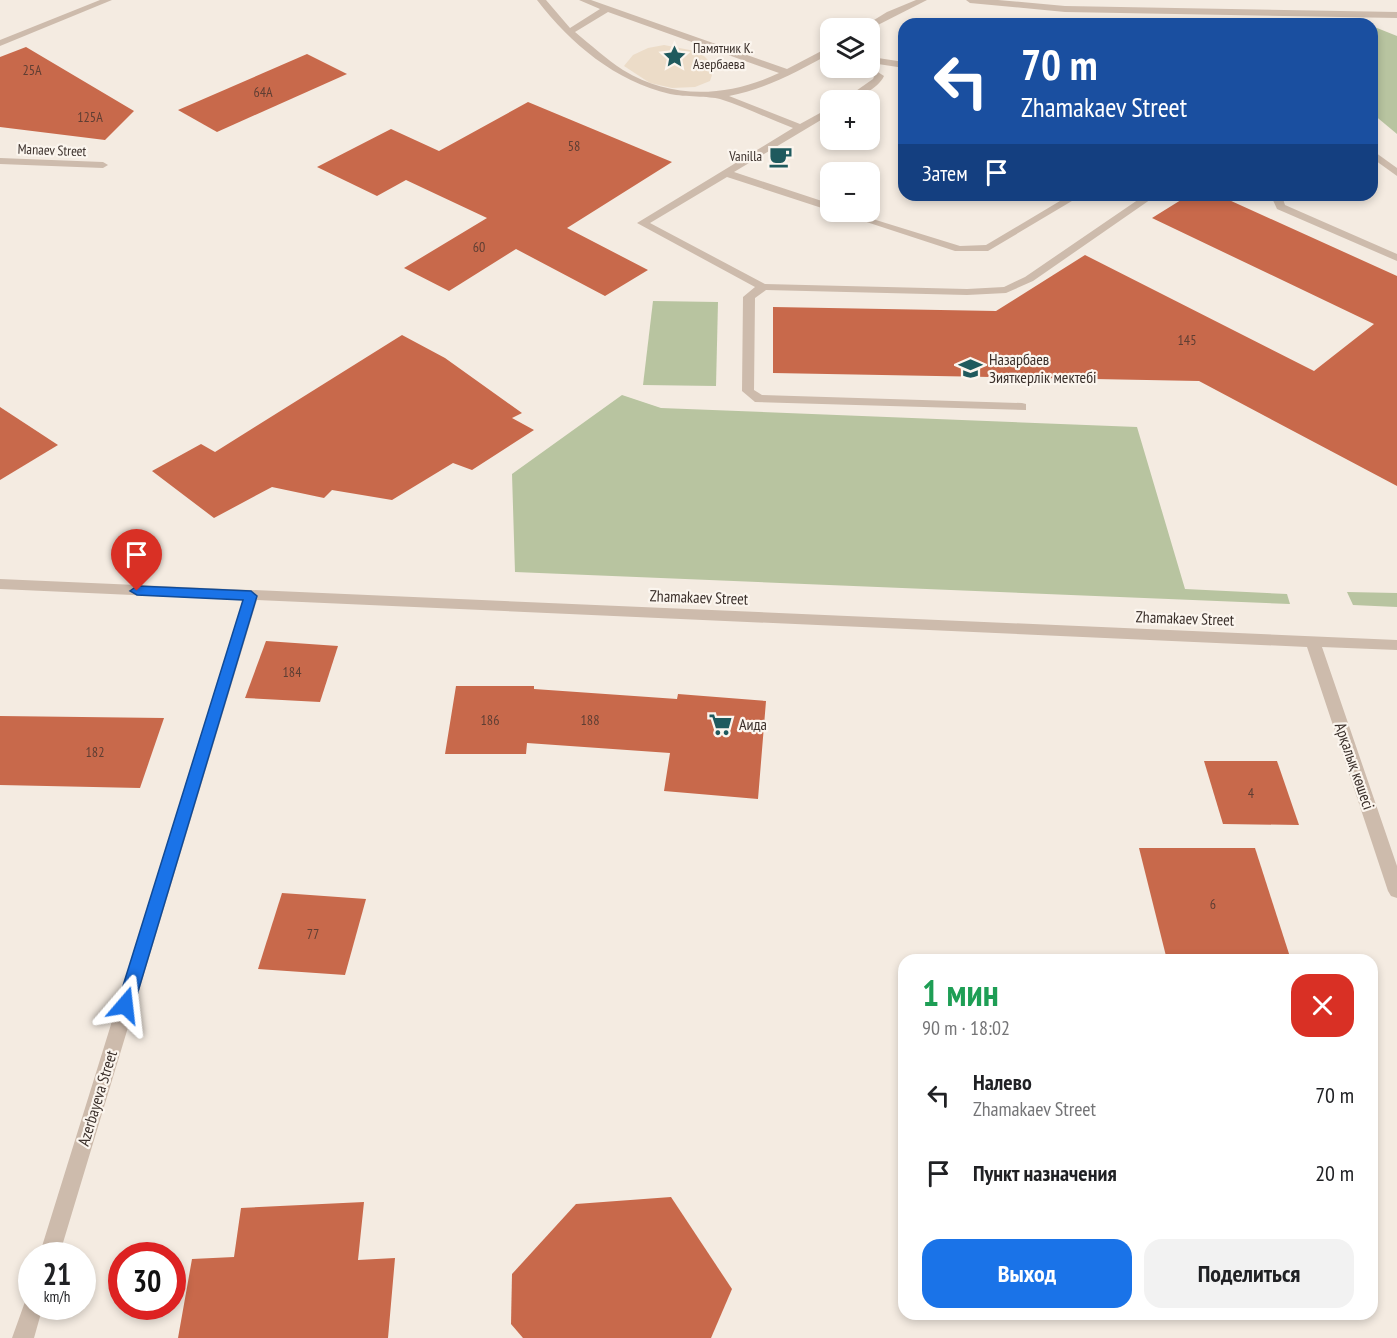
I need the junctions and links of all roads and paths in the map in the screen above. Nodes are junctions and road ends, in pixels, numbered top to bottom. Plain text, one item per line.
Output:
1 (108, 0) edge
2 (541, 0) edge
3 (583, 0) edge
4 (923, 0) edge
5 (970, 0) edge
6 (606, 9) junction
7 (1235, 12) junction
8 (1396, 16) edge
9 (1238, 18) edge
10 (880, 20) edge
11 (569, 32) junction
12 (0, 43) edge
13 (820, 58) edge
14 (880, 62) edge
15 (898, 64) edge
16 (786, 72) junction
17 (878, 78) edge
18 (863, 90) edge
19 (720, 96) junction
20 (820, 117) edge
21 (801, 128) junction
22 (1378, 158) edge
23 (0, 161) edge
24 (103, 165) dead end
25 (726, 173) junction
26 (1397, 174) edge
27 (1067, 201) edge
28 (1143, 201) edge
29 (1278, 201) edge
30 (820, 204) edge
31 (873, 222) edge
32 (1397, 258) edge
33 (763, 286) junction
34 (1022, 407) dead end
35 (0, 584) edge
36 (251, 596) junction
37 (1313, 642) junction
38 (1397, 645) edge
39 (1397, 891) edge
40 (53, 1242) edge
41 (29, 1320) edge
42 (23, 1338) edge

1 - 12 street
2 - 11 street
3 - 6 street
4 - 10 street
5 - 7 street
6 - 11 street
6 - 16 street
7 - 8 street
7 - 9 street
11 - 19 street
13 - 16 street
14 - 15 street
16 - 19 street
17 - 18 street
19 - 21 street
20 - 21 street
21 - 25 street
22 - 26 street
23 - 24 street, Manaev Street
25 - 30 street
25 - 33 street
27 - 31 street
28 - 33 street
29 - 32 street
33 - 34 street
35 - 36 street, Zhamakaev Street
36 - 37 street, Zhamakaev Street
36 - 40 street, Azerbayeva Street
37 - 38 street, Zhamakaev Street
37 - 39 street, Арқалық көшесі
41 - 42 street

